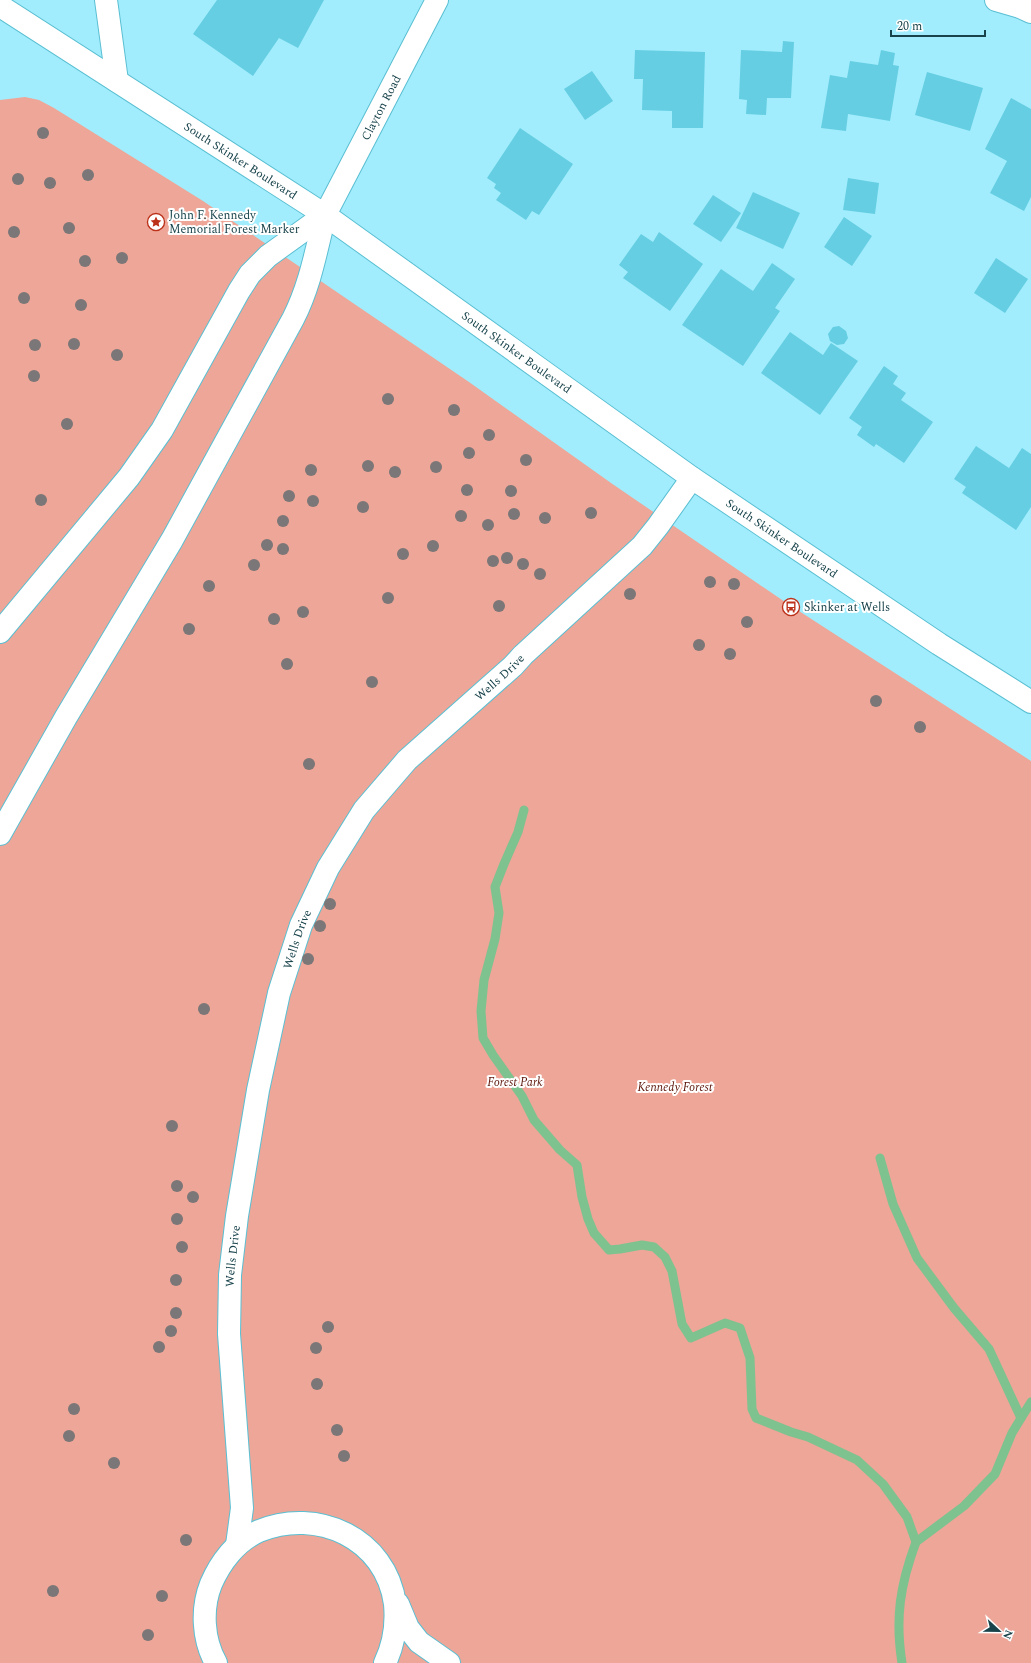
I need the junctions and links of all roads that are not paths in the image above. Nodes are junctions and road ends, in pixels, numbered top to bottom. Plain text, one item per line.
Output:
1 (106, 0) edge
2 (436, 0) edge
3 (996, 0) edge
4 (0, 6) edge
5 (1031, 12) edge
6 (117, 81) junction
7 (325, 215) junction
8 (692, 478) junction
9 (0, 632) edge
10 (1031, 702) edge
11 (0, 834) edge
12 (237, 1545) junction
13 (393, 1594) junction
14 (216, 1663) edge
15 (385, 1663) edge
16 (449, 1663) edge

1 - 6 main road
2 - 7 main road, Clayton Road
3 - 5 main road
4 - 6 main road, South Skinker Boulevard
6 - 7 main road, South Skinker Boulevard
7 - 8 main road, South Skinker Boulevard
7 - 9 main road
7 - 11 main road
8 - 10 main road, South Skinker Boulevard
8 - 12 main road, Wells Drive
12 - 13 main road
12 - 14 main road
13 - 15 main road
13 - 16 main road

